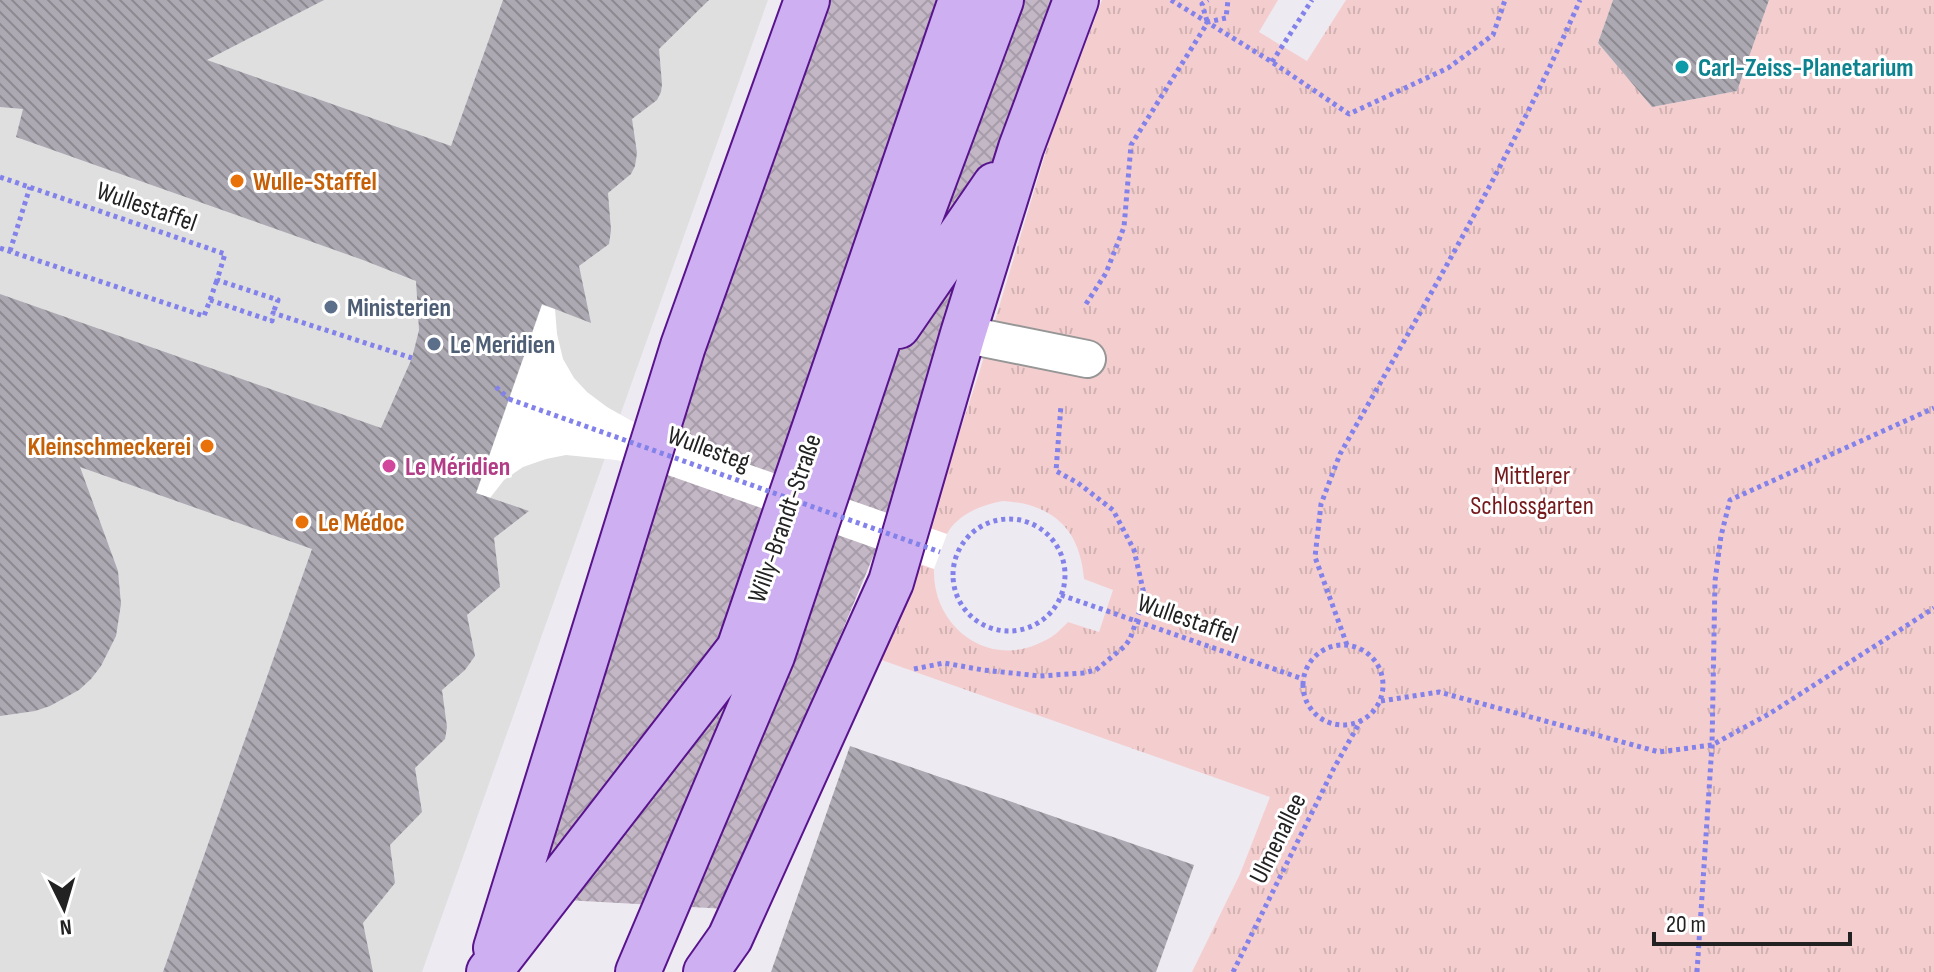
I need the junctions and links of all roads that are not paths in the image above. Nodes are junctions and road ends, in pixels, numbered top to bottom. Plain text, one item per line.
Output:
1 (807, 0) edge
2 (961, 0) edge
3 (1001, 0) edge
4 (1076, 0) edge
5 (1021, 148) junction
6 (963, 334) junction
7 (1076, 357) road end
8 (867, 371) junction
9 (489, 972) edge
10 (638, 972) edge
11 (706, 972) edge

1 - 9 main road
2 - 9 main road, Willy-Brandt-Straße
3 - 8 main road, Willy-Brandt-Straße
4 - 5 main road
5 - 6 main road
5 - 8 main road
6 - 7 lane
6 - 11 main road
8 - 10 main road, Willy-Brandt-Straße

